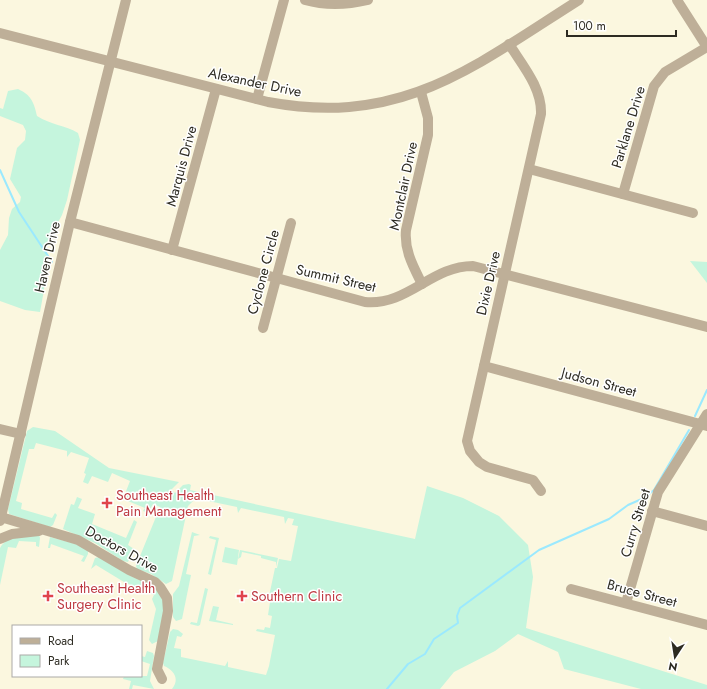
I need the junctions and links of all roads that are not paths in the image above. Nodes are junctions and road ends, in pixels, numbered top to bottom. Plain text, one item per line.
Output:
1 (126, 0) edge
2 (284, 0) edge
3 (305, 0) edge
4 (368, 0) edge
5 (579, 0) edge
6 (678, 0) edge
7 (0, 33) edge
8 (509, 44) junction
9 (707, 47) edge
10 (110, 61) junction
11 (216, 89) junction
12 (421, 92) junction
13 (257, 99) junction
14 (529, 169) junction
15 (623, 194) junction
16 (693, 213) dead end
17 (70, 222) junction
18 (291, 223) dead end
19 (172, 250) junction
20 (505, 273) junction
21 (276, 278) junction
22 (422, 284) junction
23 (707, 327) edge
24 (263, 328) dead end
25 (484, 366) junction
26 (707, 414) edge
27 (704, 425) edge
28 (0, 429) edge
29 (21, 434) junction
30 (541, 491) dead end
31 (652, 511) junction
32 (0, 519) edge
33 (707, 526) edge
34 (46, 530) junction
35 (0, 539) edge
36 (571, 589) dead end
37 (626, 604) junction
38 (707, 625) edge
39 (162, 679) dead end

1 - 10 street, Haven Drive
2 - 13 street
3 - 4 street
5 - 8 street, Alexander Drive
6 - 9 street
7 - 10 street, Alexander Drive
8 - 12 street, Alexander Drive
8 - 14 street, Dixie Drive
9 - 15 street, Parklane Drive
10 - 11 street, Alexander Drive
10 - 17 street, Haven Drive
11 - 13 street, Alexander Drive
11 - 19 street, Marquis Drive
12 - 13 street, Alexander Drive
12 - 22 street, Montclair Drive
14 - 15 street
14 - 20 street, Dixie Drive
15 - 16 street
17 - 19 street, Summit Street
17 - 29 street, Haven Drive
18 - 21 street, Cyclone Circle
19 - 21 street, Summit Street
20 - 22 street, Summit Street
20 - 23 street, Summit Street
20 - 25 street, Dixie Drive
21 - 22 street, Summit Street
21 - 24 street, Cyclone Circle
25 - 27 street, Judson Street
25 - 30 street, Dixie Drive
26 - 27 street, Curry Street
27 - 31 street, Curry Street
28 - 29 street
29 - 32 street, Haven Drive
31 - 33 street
31 - 37 street, Curry Street
32 - 34 street, Doctors Drive
34 - 35 street, Doctors Drive
34 - 39 street, Doctors Drive
36 - 37 street, Bruce Street
37 - 38 street, Bruce Street

